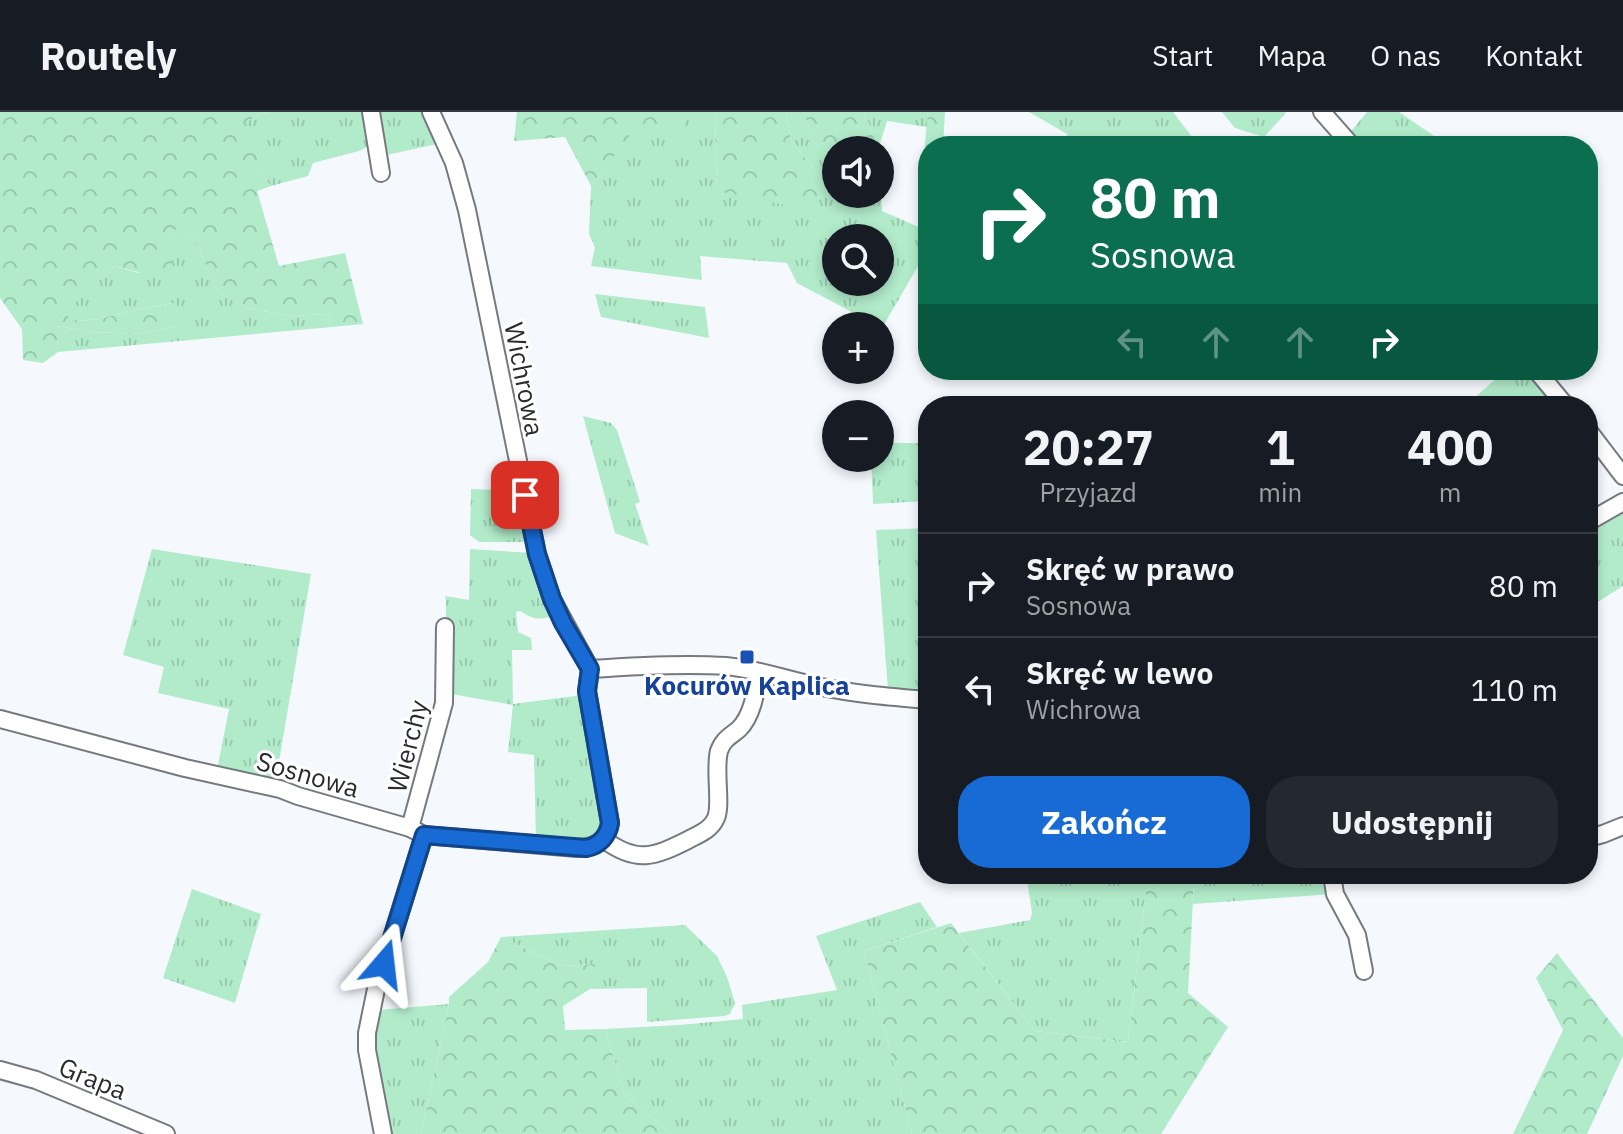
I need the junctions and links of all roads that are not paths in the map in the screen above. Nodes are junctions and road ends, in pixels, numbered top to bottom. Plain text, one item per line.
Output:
1 (371, 112) edge
2 (431, 112) edge
3 (1322, 112) edge
4 (1343, 136) edge
5 (381, 173) dead end
6 (1544, 380) edge
7 (1558, 396) edge
8 (1598, 443) edge
9 (1623, 476) edge
10 (1623, 502) edge
11 (1598, 516) edge
12 (445, 627) dead end
13 (590, 669) junction
14 (759, 672) junction
15 (918, 699) edge
16 (0, 719) edge
17 (1623, 826) edge
18 (417, 831) junction
19 (1598, 835) edge
20 (603, 839) junction
21 (1334, 884) edge
22 (1364, 971) dead end
23 (0, 1070) edge
24 (166, 1134) edge
25 (383, 1134) edge

1 - 5 street
2 - 13 street, Wichrowa
3 - 4 street
6 - 7 street
8 - 9 street
10 - 11 street
12 - 18 street, Wierchy
13 - 14 street
13 - 20 street
14 - 15 street
14 - 20 street
16 - 18 street, Sosnowa
17 - 19 street
18 - 20 street, Sosnowa
18 - 25 street, Wierchy
21 - 22 street
23 - 24 street, Grapa

